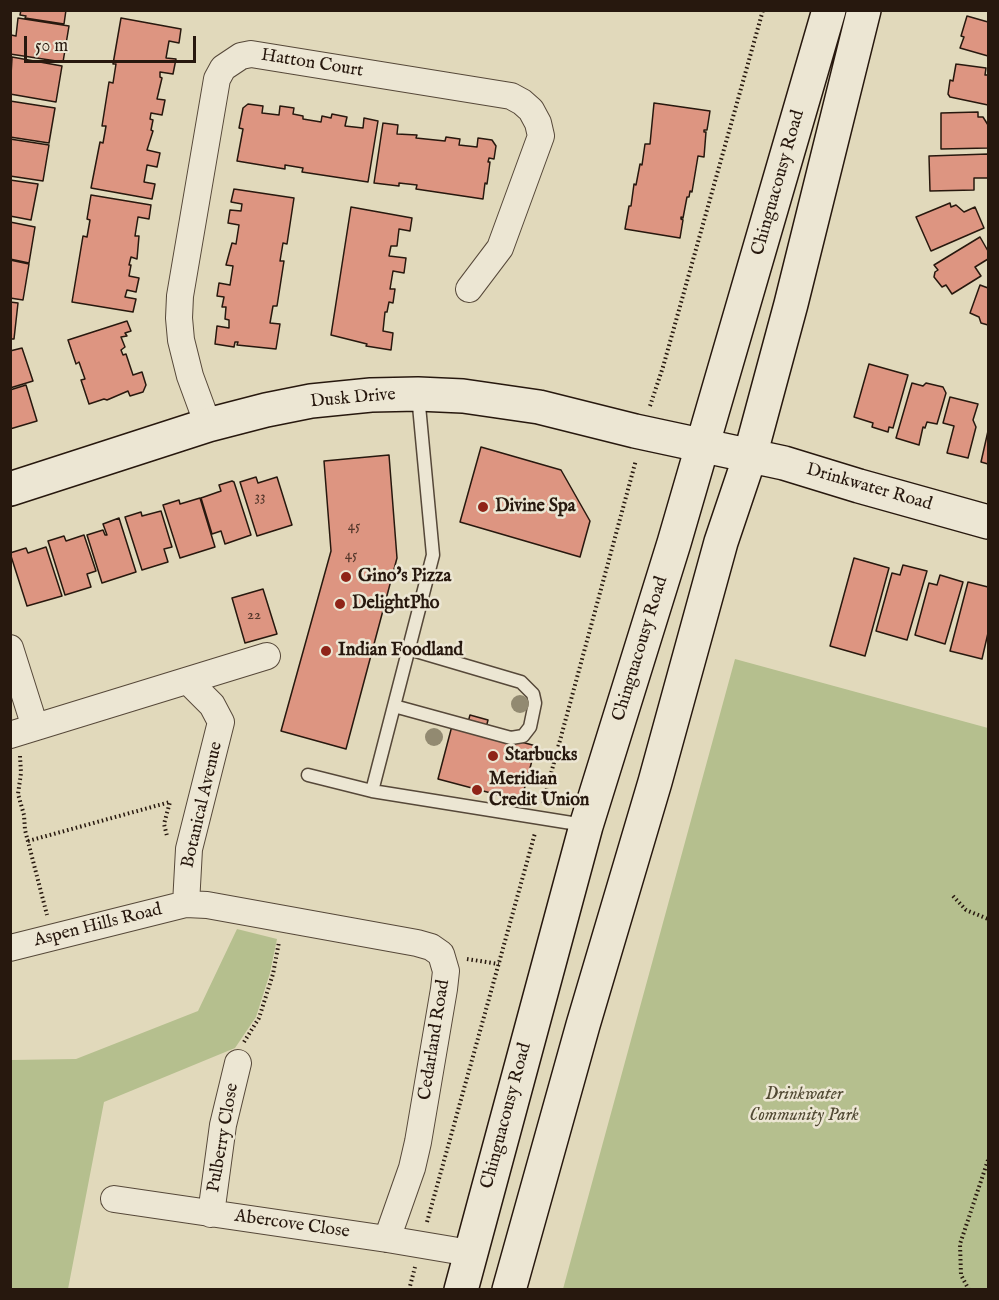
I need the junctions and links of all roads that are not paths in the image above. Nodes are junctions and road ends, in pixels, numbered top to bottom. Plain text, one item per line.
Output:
1 (829, 10) edge
2 (864, 10) edge
3 (469, 289) dead end
4 (418, 394) junction
5 (208, 425) junction
6 (702, 445) junction
7 (750, 456) junction
8 (10, 489) edge
9 (988, 522) edge
10 (10, 648) edge
11 (409, 649) junction
12 (267, 656) dead end
13 (188, 681) junction
14 (394, 706) junction
15 (35, 727) junction
16 (15, 742) edge
17 (308, 775) dead end
18 (372, 791) junction
19 (586, 826) junction
20 (186, 904) junction
21 (10, 948) edge
22 (240, 1053) road end
23 (114, 1200) dead end
24 (211, 1214) junction
25 (387, 1239) junction
26 (470, 1252) junction
27 (461, 1290) edge
28 (509, 1290) edge

1 - 6 main road, Chinguacousy Road
2 - 7 main road
3 - 5 street, Hatton Court
4 - 5 main road, Dusk Drive
4 - 6 main road, Dusk Drive
4 - 11 lane
5 - 8 main road, Dusk Drive
6 - 7 main road, Dusk Drive
6 - 19 main road, Chinguacousy Road
7 - 9 main road, Drinkwater Road
7 - 28 main road
10 - 15 street
11 - 14 lane
11 - 14 lane
12 - 13 street
13 - 15 street
13 - 20 street, Botanical Avenue
14 - 18 lane
15 - 16 street
17 - 18 lane
18 - 19 lane
19 - 26 main road, Chinguacousy Road
20 - 21 street, Aspen Hills Road
20 - 25 street, Cedarland Road
22 - 24 street, Pulberry Close
23 - 24 street, Abercove Close
24 - 25 street, Abercove Close
25 - 26 street, Abercove Close
26 - 27 main road, Chinguacousy Road

